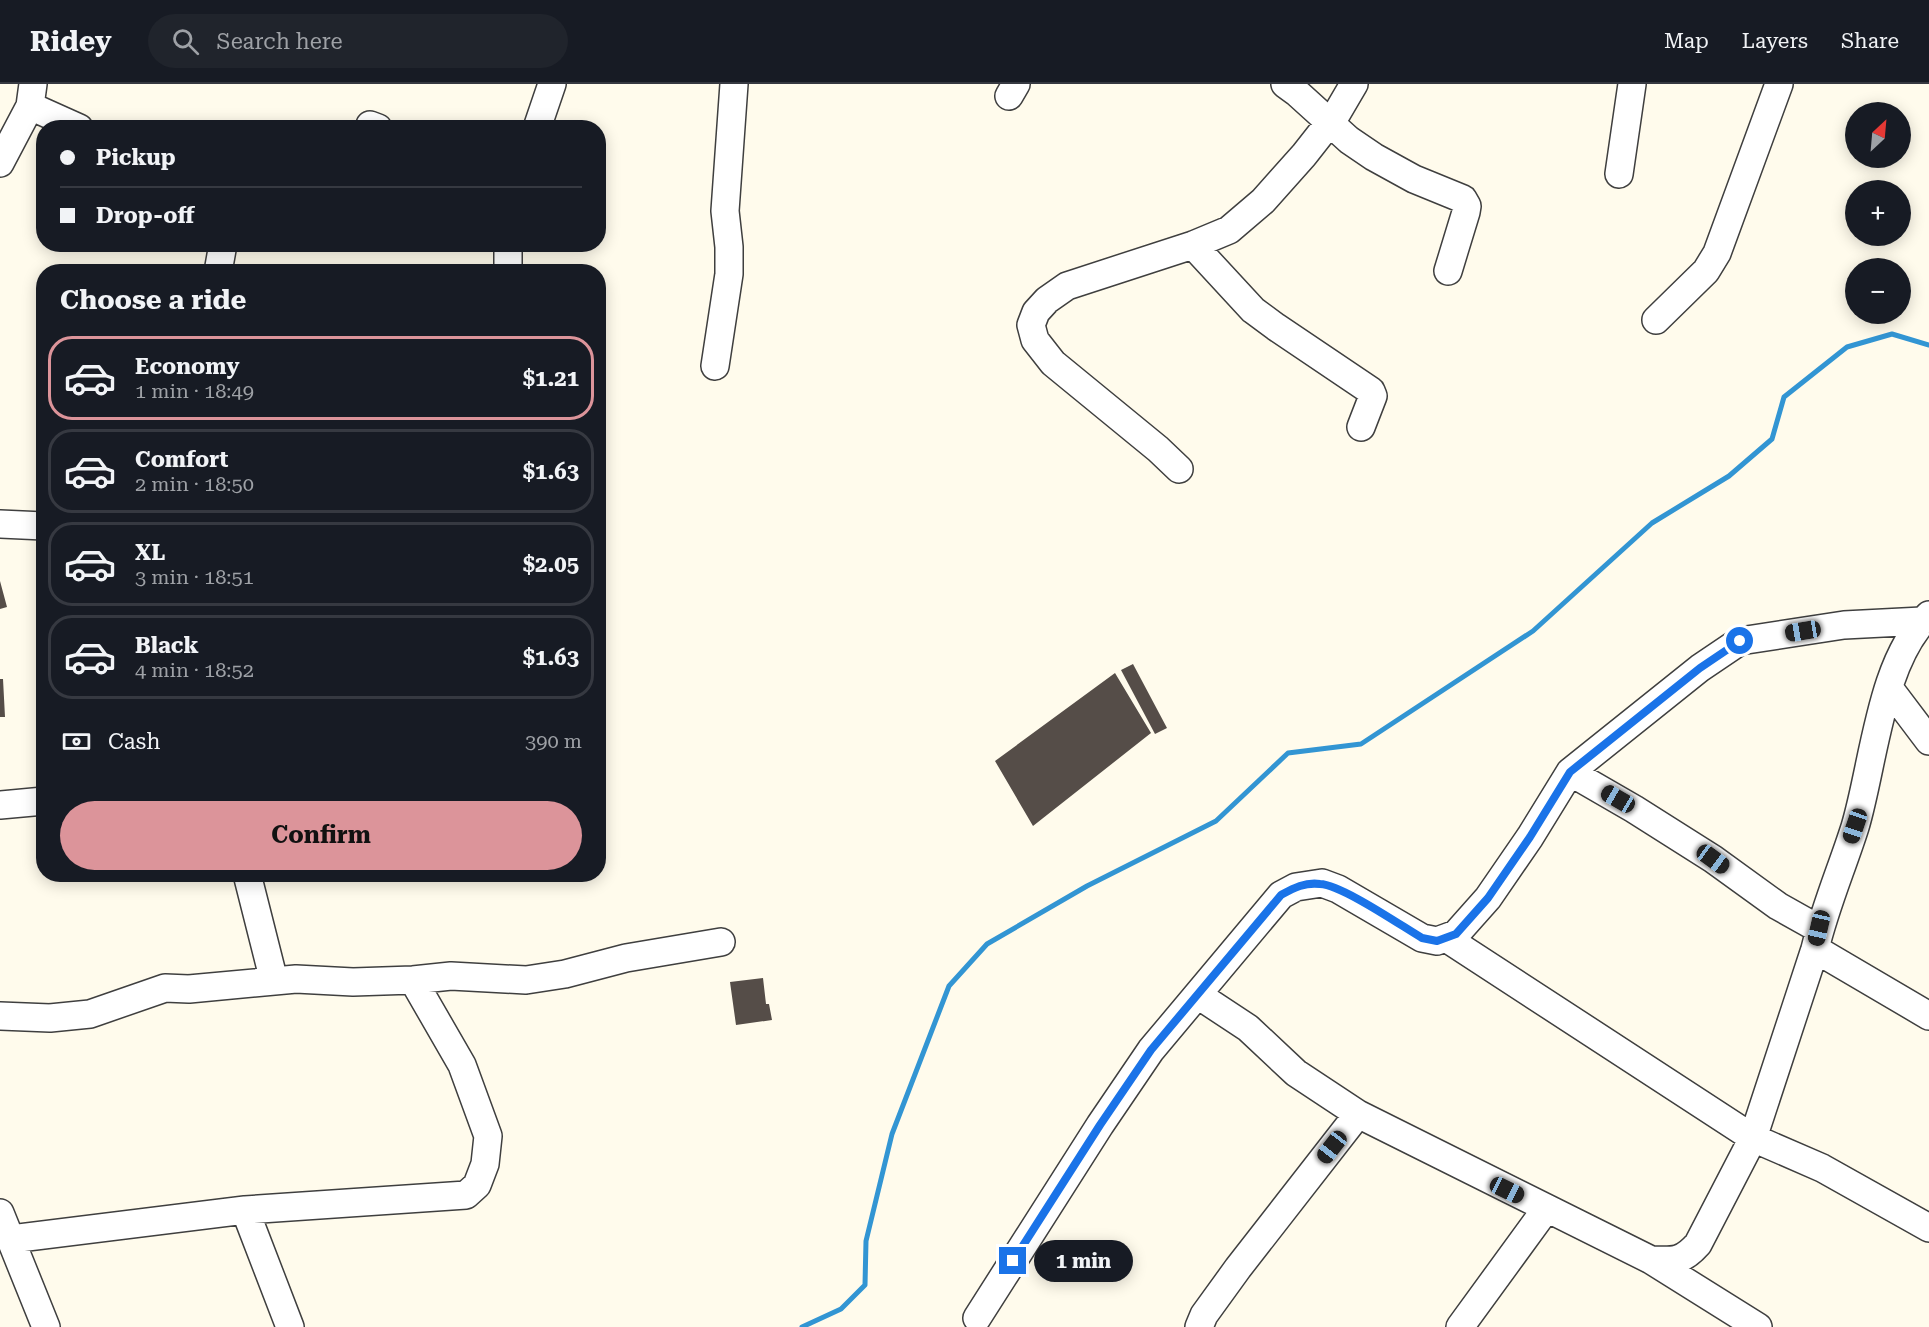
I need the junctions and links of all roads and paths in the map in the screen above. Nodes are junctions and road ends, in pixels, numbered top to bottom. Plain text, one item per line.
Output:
1 (552, 84) edge
2 (734, 84) edge
3 (1285, 84) edge
4 (1354, 84) edge
5 (1632, 84) edge
6 (1779, 84) edge
7 (31, 95) edge
8 (67, 120) edge
9 (540, 120) edge
10 (1330, 123) junction
11 (0, 162) edge
12 (1619, 174) dead end
13 (1193, 245) junction
14 (1448, 271) dead end
15 (1656, 320) dead end
16 (715, 366) dead end
17 (1361, 428) dead end
18 (1179, 469) dead end
19 (0, 524) edge
20 (36, 526) edge
21 (1926, 618) edge
22 (1889, 688) junction
23 (1929, 741) edge
24 (1570, 772) junction
25 (36, 802) edge
26 (0, 805) edge
27 (249, 882) edge
28 (1446, 938) junction
29 (1817, 939) junction
30 (721, 942) dead end
31 (413, 980) junction
32 (274, 981) junction
33 (1198, 995) junction
34 (0, 1016) edge
35 (1929, 1016) edge
36 (1358, 1114) junction
37 (1753, 1138) junction
38 (1546, 1209) junction
39 (245, 1210) junction
40 (0, 1213) edge
41 (1929, 1228) edge
42 (11, 1239) junction
43 (1651, 1260) junction
44 (977, 1318) dead end
45 (1752, 1326) edge
46 (46, 1327) edge
47 (290, 1327) edge
48 (1199, 1327) edge
49 (1460, 1327) edge

1 - 9 street
2 - 16 street
3 - 10 street
4 - 10 street
5 - 12 street
6 - 15 street
7 - 8 street
7 - 11 street
10 - 13 street
10 - 14 street
13 - 17 street
13 - 18 street
19 - 20 street
21 - 22 street
21 - 24 street
22 - 23 street
22 - 29 street
24 - 28 street
24 - 29 street
25 - 26 street
27 - 32 street
28 - 33 street
28 - 37 street
29 - 35 street
29 - 37 street
30 - 31 street
31 - 32 street
31 - 39 street
32 - 34 street
33 - 36 street
33 - 44 street
36 - 38 street
36 - 48 street
37 - 41 street
37 - 43 street
38 - 43 street
38 - 49 street
39 - 42 street
39 - 47 street
40 - 42 street
42 - 46 street
43 - 45 street

